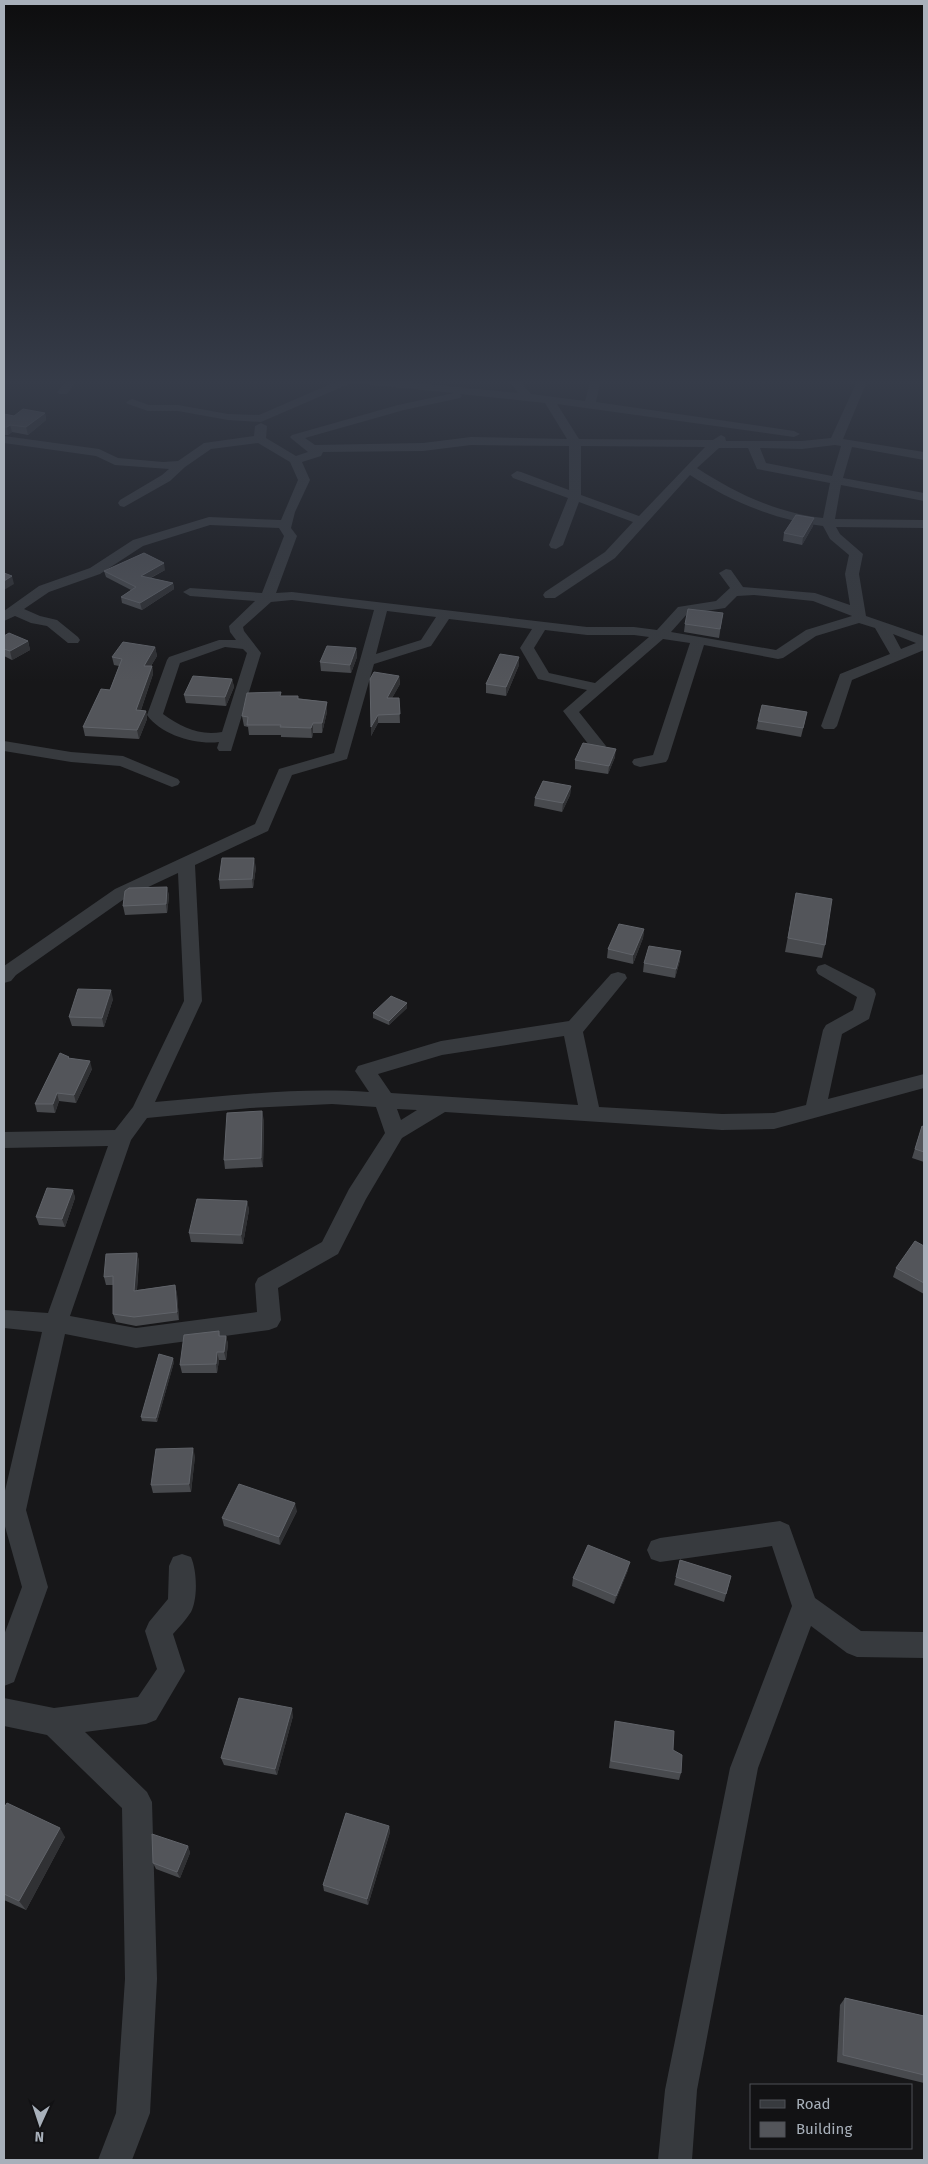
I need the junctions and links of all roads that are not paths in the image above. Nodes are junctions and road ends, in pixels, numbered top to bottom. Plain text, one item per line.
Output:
1 (163, 480) edge
2 (304, 480) edge
3 (530, 480) edge
4 (575, 480) edge
5 (678, 480) edge
6 (705, 480) edge
7 (831, 480) edge
8 (836, 481) junction
9 (575, 497) junction
10 (924, 497) edge
11 (124, 503) dead end
12 (641, 521) junction
13 (828, 522) junction
14 (286, 524) junction
15 (924, 524) edge
16 (556, 545) dead end
17 (726, 573) dead end
18 (190, 592) dead end
19 (733, 592) junction
20 (550, 595) dead end
21 (266, 598) junction
22 (382, 606) junction
23 (7, 614) edge
24 (445, 614) junction
25 (858, 615) junction
26 (541, 625) junction
27 (881, 625) junction
28 (660, 635) junction
29 (72, 640) dead end
30 (698, 640) junction
31 (924, 641) edge
32 (248, 645) junction
33 (924, 646) edge
34 (898, 656) junction
35 (367, 661) junction
36 (598, 688) junction
37 (829, 726) dead end
38 (4, 746) edge
39 (598, 746) edge
40 (640, 762) dead end
41 (172, 782) dead end
42 (186, 863) junction
43 (824, 970) dead end
44 (5, 972) edge
45 (618, 978) dead end
46 (577, 1027) junction
47 (922, 1088) edge
48 (384, 1099) junction
49 (442, 1104) junction
50 (815, 1111) junction
51 (141, 1112) junction
52 (590, 1114) junction
53 (395, 1132) junction
54 (121, 1138) junction
55 (4, 1140) edge
56 (4, 1319) edge
57 (56, 1323) junction
58 (8, 1511) edge
59 (660, 1550) dead end
60 (182, 1566) dead end
61 (805, 1606) junction
62 (924, 1645) edge
63 (4, 1672) edge
64 (4, 1712) edge
65 (54, 1722) junction
66 (115, 2160) edge
67 (675, 2160) edge

1 - 11 street
2 - 14 street
3 - 9 street
4 - 9 street
5 - 12 street
6 - 13 street
7 - 8 street
8 - 10 street
8 - 13 street
9 - 12 street
9 - 16 street
12 - 20 street
13 - 15 street
13 - 25 street
14 - 21 street
14 - 23 street
17 - 19 street
18 - 21 street
19 - 25 street
19 - 28 street
21 - 22 street
21 - 32 street
22 - 24 street
22 - 35 street
23 - 29 street
24 - 26 street
24 - 35 street
25 - 27 street
25 - 30 street
26 - 28 street
26 - 36 street
27 - 31 street
27 - 34 street
28 - 30 street
28 - 36 street
30 - 40 street
32 - 32 street
33 - 34 street
34 - 37 street
35 - 42 street
36 - 39 street
38 - 41 street
42 - 44 street
42 - 51 street
43 - 50 street
45 - 46 street
46 - 48 street
46 - 52 street
47 - 50 street
48 - 49 street
48 - 51 street
48 - 53 street
49 - 52 street
49 - 53 street
50 - 52 street
51 - 54 street
53 - 57 street
54 - 55 street
54 - 57 street
56 - 57 street
57 - 58 street
58 - 63 street
59 - 61 street
60 - 65 street
61 - 62 street
61 - 67 street
64 - 65 street
65 - 66 street

